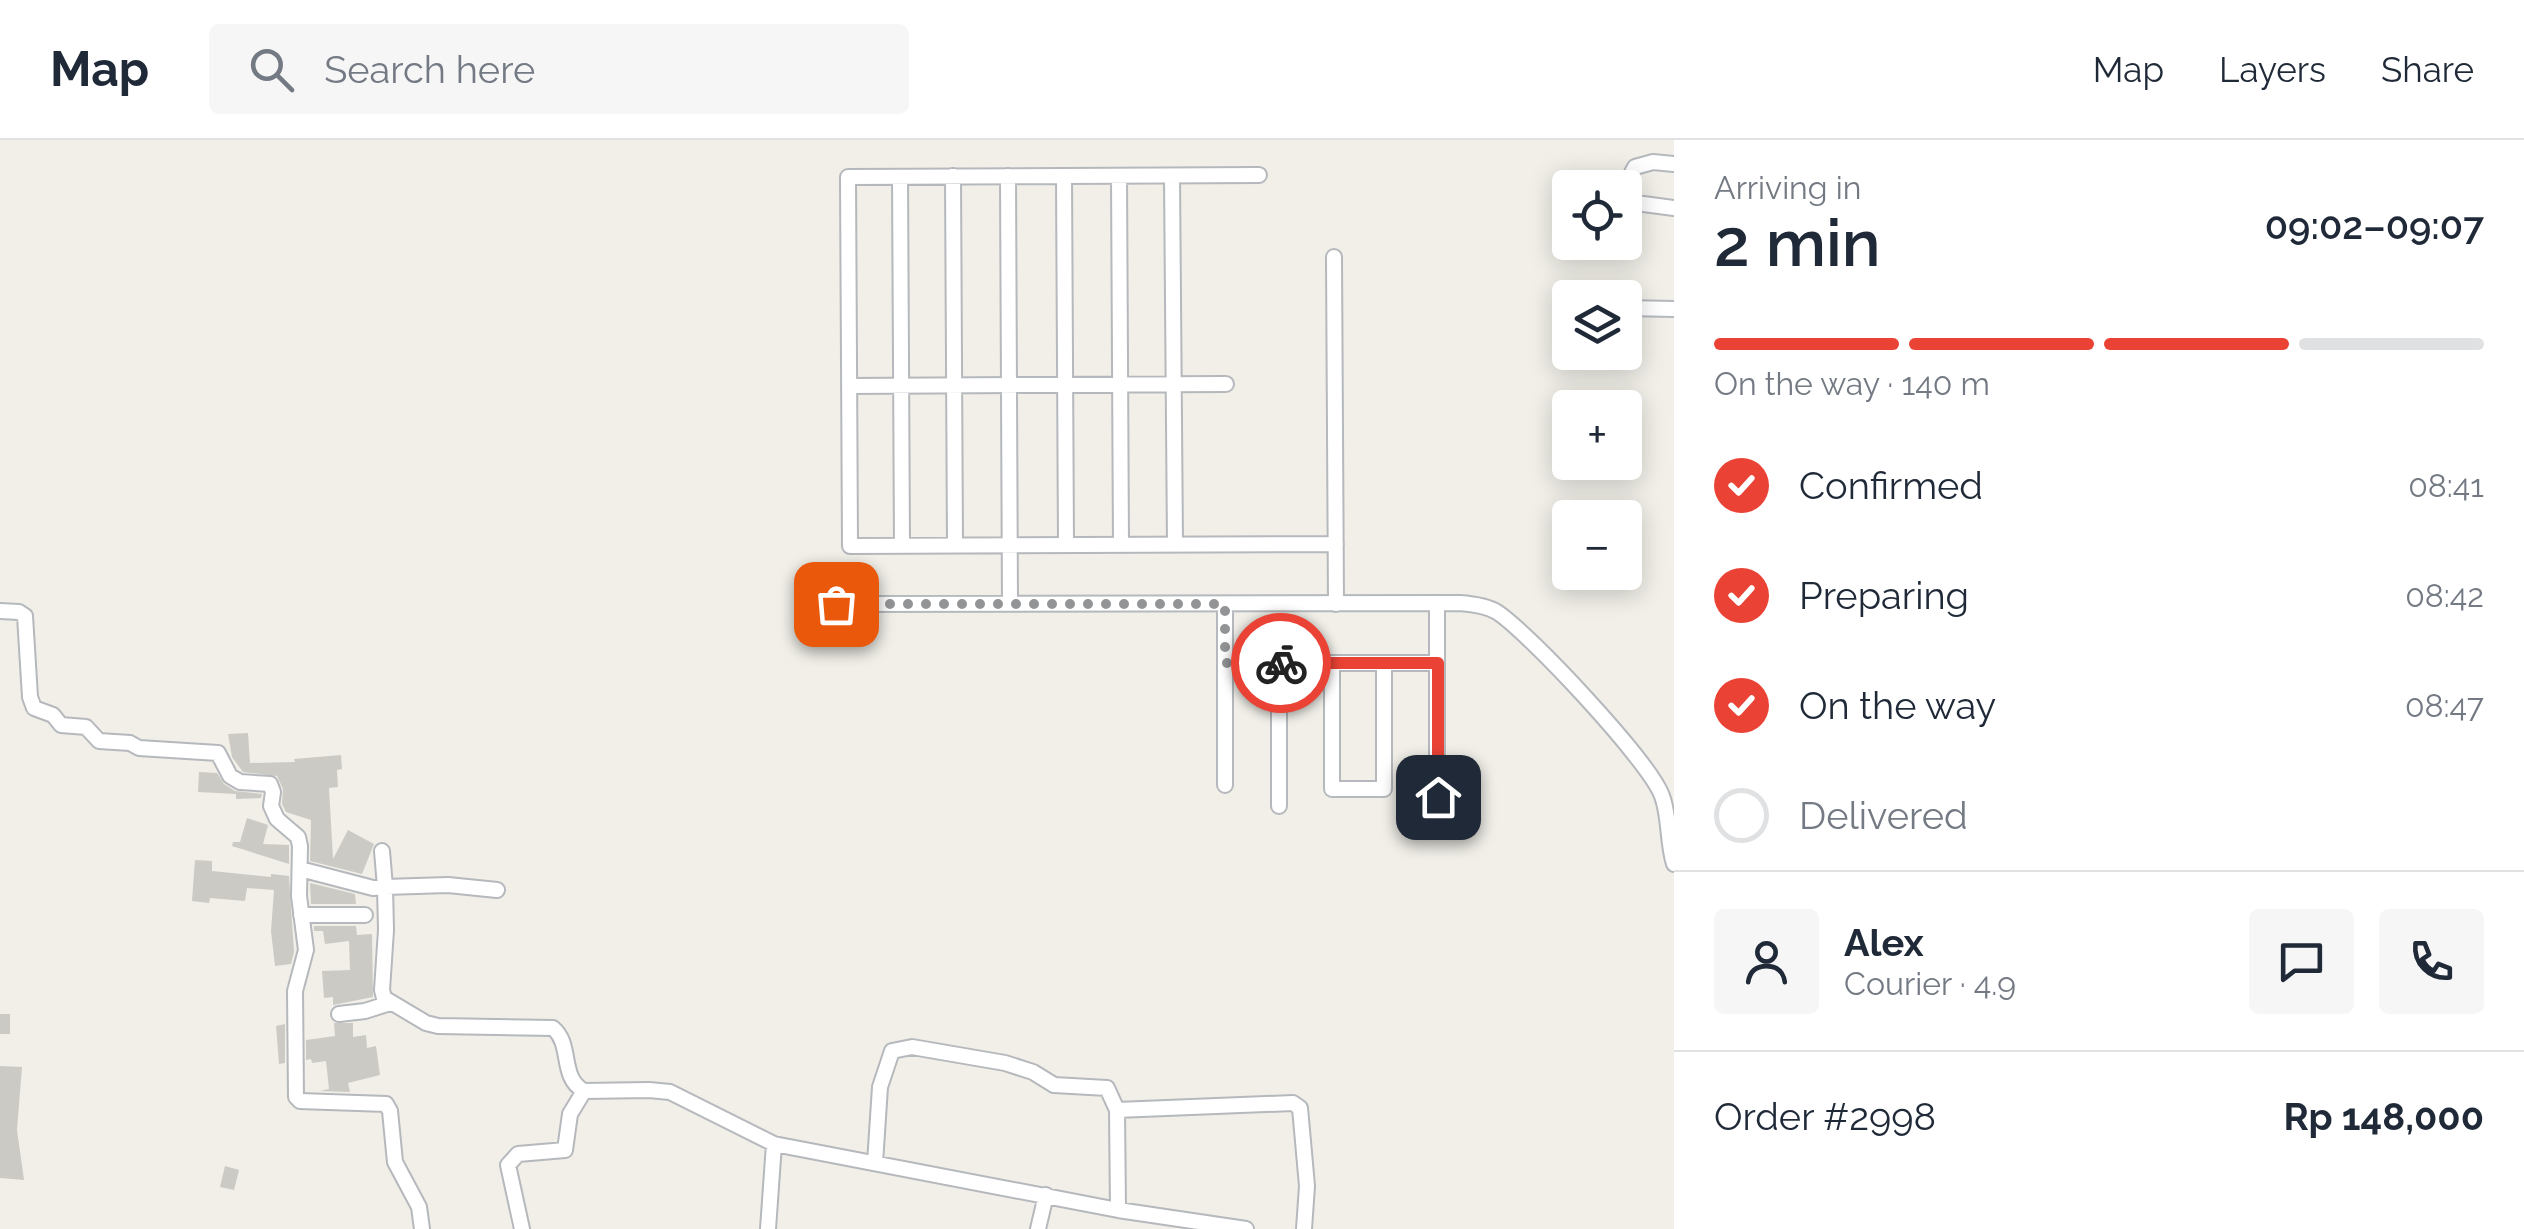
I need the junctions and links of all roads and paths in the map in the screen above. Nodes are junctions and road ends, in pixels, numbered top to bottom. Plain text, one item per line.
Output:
1 (1674, 164) edge
2 (1259, 175) dead end
3 (954, 176) junction
4 (1008, 176) junction
5 (1064, 176) junction
6 (1119, 176) junction
7 (1172, 176) junction
8 (900, 177) junction
9 (1674, 208) edge
10 (1334, 258) dead end
11 (1642, 308) edge
12 (1674, 309) edge
13 (1120, 384) junction
14 (1174, 384) junction
15 (1226, 384) dead end
16 (954, 385) junction
17 (1009, 385) junction
18 (1065, 385) junction
19 (849, 386) junction
20 (901, 386) junction
21 (1174, 544) junction
22 (1336, 544) junction
23 (1066, 545) junction
24 (1121, 545) junction
25 (902, 546) junction
26 (956, 546) junction
27 (1010, 546) junction
28 (836, 604) dead end
29 (1010, 604) junction
30 (1225, 604) junction
31 (1336, 604) junction
32 (1437, 604) junction
33 (0, 611) edge
34 (1225, 663) junction
35 (1279, 663) junction
36 (1332, 663) junction
37 (1384, 663) junction
38 (1438, 663) junction
39 (1225, 785) dead end
40 (1438, 797) dead end
41 (1279, 806) dead end
42 (382, 851) dead end
43 (1674, 864) edge
44 (300, 870) junction
45 (385, 887) junction
46 (497, 890) dead end
47 (365, 914) dead end
48 (301, 916) junction
49 (390, 1002) junction
50 (339, 1014) dead end
51 (584, 1091) junction
52 (1117, 1110) junction
53 (774, 1144) junction
54 (874, 1163) junction
55 (1046, 1195) junction
56 (1118, 1210) junction
57 (422, 1229) edge
58 (522, 1229) edge
59 (768, 1229) edge
60 (1038, 1229) edge
61 (1246, 1229) edge
62 (1304, 1229) edge

1 - 9 street
2 - 7 street
3 - 4 street
3 - 8 street
3 - 16 street
4 - 5 street
4 - 17 street
5 - 6 street
5 - 18 street
6 - 7 street
6 - 13 street
7 - 14 street
8 - 19 street
8 - 20 street
10 - 22 street
11 - 12 street
13 - 14 street
13 - 18 street
13 - 24 street
14 - 15 street
14 - 21 street
16 - 17 street
16 - 20 street
16 - 26 street
17 - 18 street
17 - 27 street
18 - 23 street
19 - 20 street
19 - 25 street
20 - 25 street
21 - 22 street
21 - 24 street
22 - 31 street
23 - 24 street
23 - 27 street
25 - 26 street
26 - 27 street
27 - 29 street
28 - 29 street
29 - 30 street
30 - 31 street
30 - 34 street
31 - 32 street
32 - 38 street
32 - 43 street
33 - 44 street
34 - 35 street
34 - 39 street
35 - 36 street
35 - 41 street
36 - 37 street
36 - 37 street
37 - 38 street
38 - 40 street
42 - 45 street
44 - 45 street
44 - 48 street
45 - 46 street
45 - 49 street
47 - 48 street
48 - 57 street
49 - 50 street
49 - 51 street
51 - 53 street
51 - 58 street
52 - 54 street
52 - 56 street
52 - 62 street
53 - 54 street
53 - 59 street
54 - 55 street
55 - 56 street
55 - 60 street
56 - 61 street

